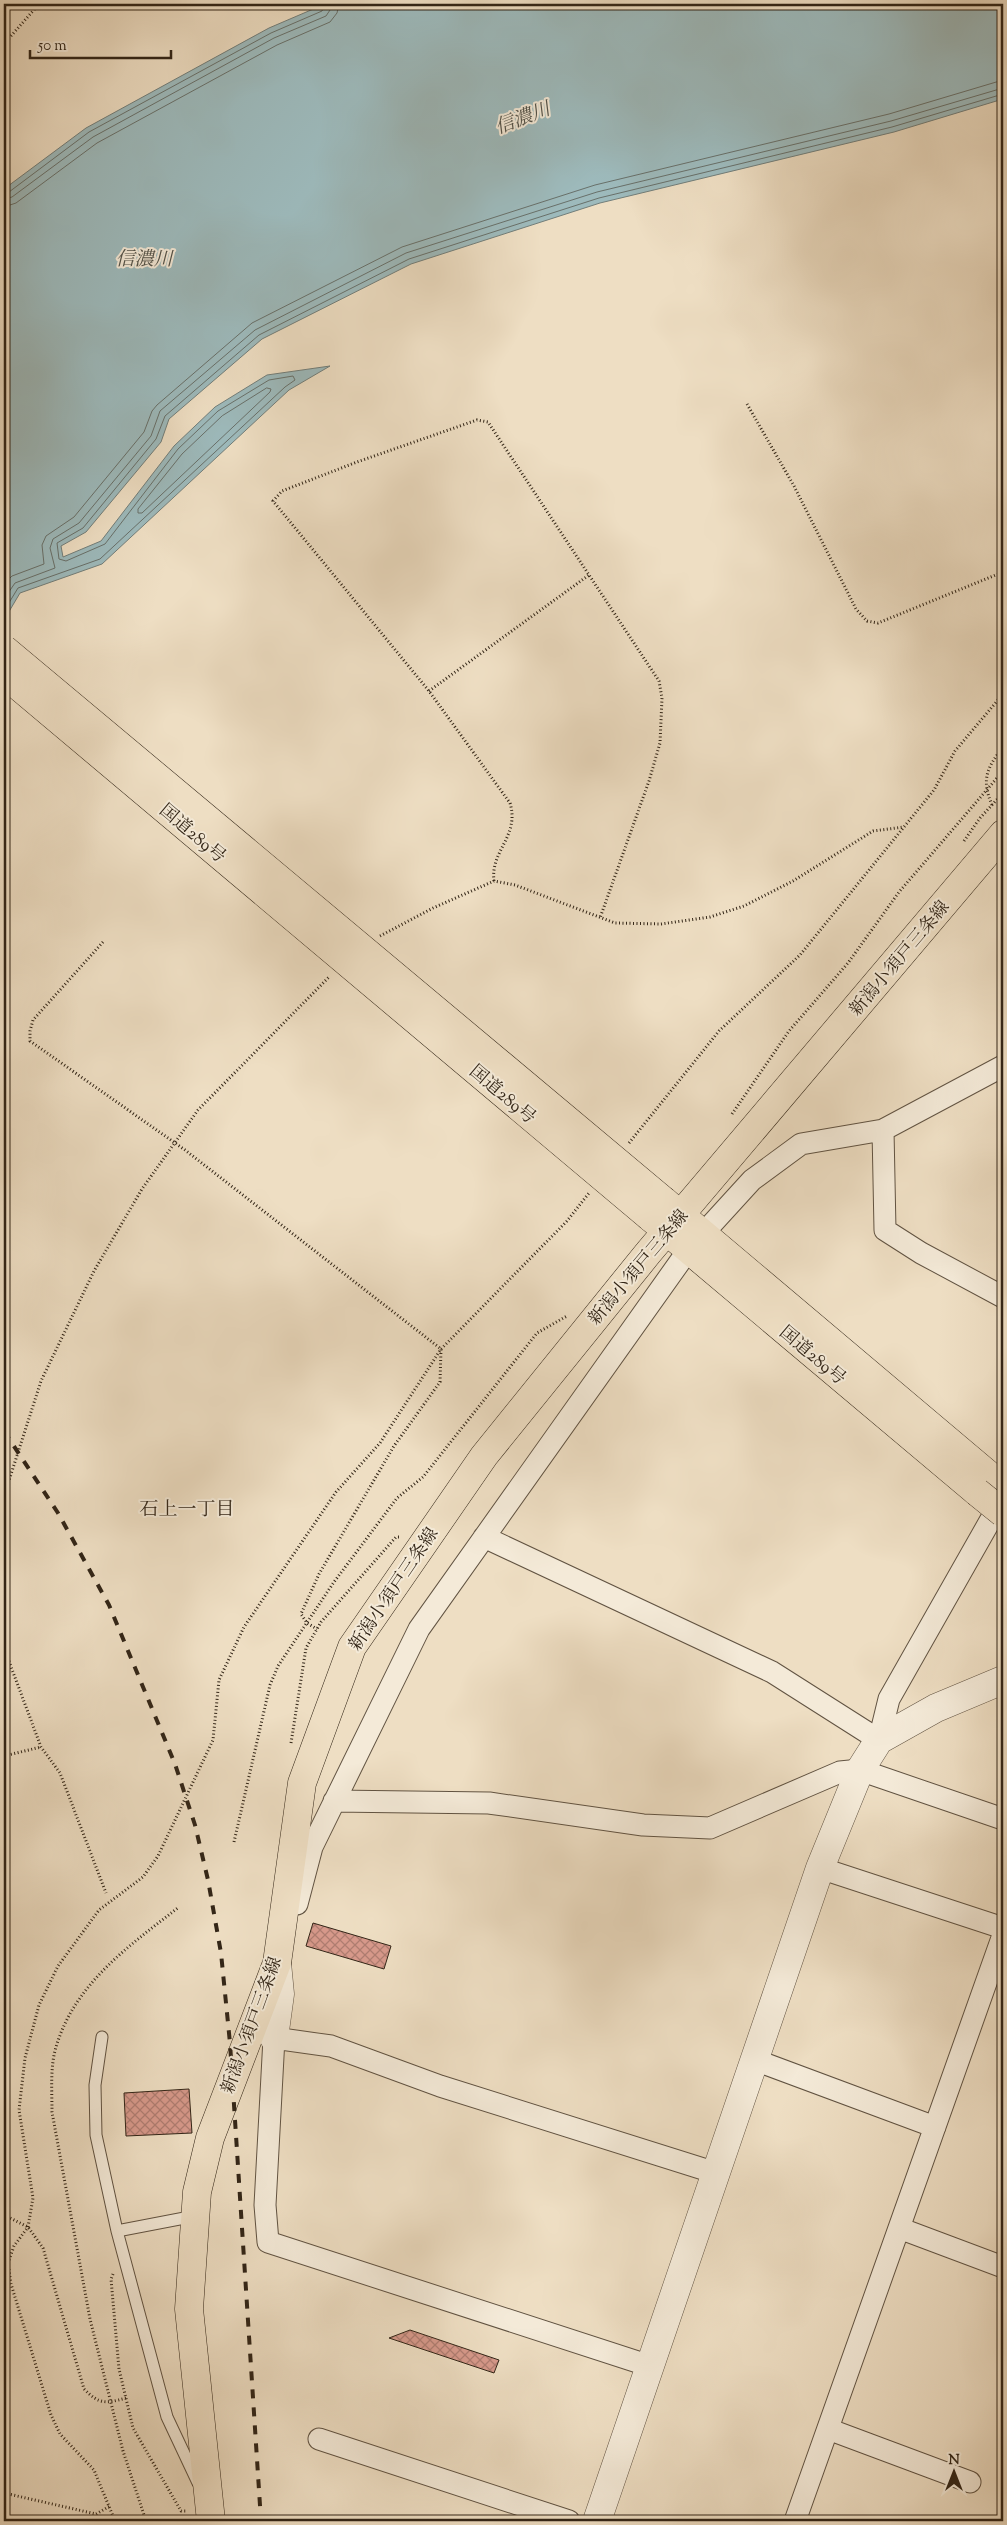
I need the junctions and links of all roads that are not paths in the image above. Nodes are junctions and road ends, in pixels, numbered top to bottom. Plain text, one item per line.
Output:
1 (4, 649) edge
2 (4, 674) edge
3 (1003, 834) edge
4 (1003, 1066) edge
5 (883, 1130) junction
6 (666, 1216) junction
7 (696, 1241) junction
8 (1003, 1297) edge
9 (989, 1484) edge
10 (1003, 1498) edge
11 (1003, 1513) edge
12 (484, 1536) junction
13 (1003, 1680) edge
14 (879, 1740) junction
15 (860, 1770) junction
16 (334, 1801) junction
17 (1003, 1819) edge
18 (820, 1868) junction
19 (1003, 1928) edge
20 (1003, 1935) edge
21 (277, 1963) junction
22 (102, 2037) dead end
23 (274, 2038) junction
24 (754, 2060) junction
25 (935, 2127) junction
26 (716, 2173) junction
27 (195, 2216) junction
28 (899, 2228) junction
29 (117, 2231) junction
30 (1003, 2266) edge
31 (650, 2366) junction
32 (828, 2429) junction
33 (319, 2439) dead end
34 (970, 2482) dead end
35 (211, 2515) edge
36 (568, 2521) edge
37 (597, 2521) edge
38 (795, 2521) edge

1 - 6 main road, 国道289号, bridge
2 - 6 main road, 国道289号, bridge
3 - 6 main road, 新潟小須戸三条線
4 - 5 street
5 - 7 street
5 - 8 street
6 - 7 main road, 国道289号
6 - 21 main road, 新潟小須戸三条線
7 - 9 main road, 国道289号
7 - 12 street
9 - 11 main road, 国道289号, bridge
10 - 14 street
12 - 14 street
12 - 16 street
13 - 14 street
14 - 15 street
15 - 16 street
15 - 17 street
15 - 18 street
16 - 21 street
18 - 19 street
18 - 24 street
20 - 25 street
21 - 23 street
21 - 27 main road, 新潟小須戸三条線
22 - 29 lane
23 - 26 street
23 - 31 street
24 - 25 street
24 - 26 street
25 - 28 street
26 - 31 street
27 - 29 lane
27 - 35 main road, 新潟小須戸三条線
28 - 30 street
28 - 32 street
29 - 35 lane
31 - 37 street
32 - 34 street
32 - 38 street
33 - 36 street

